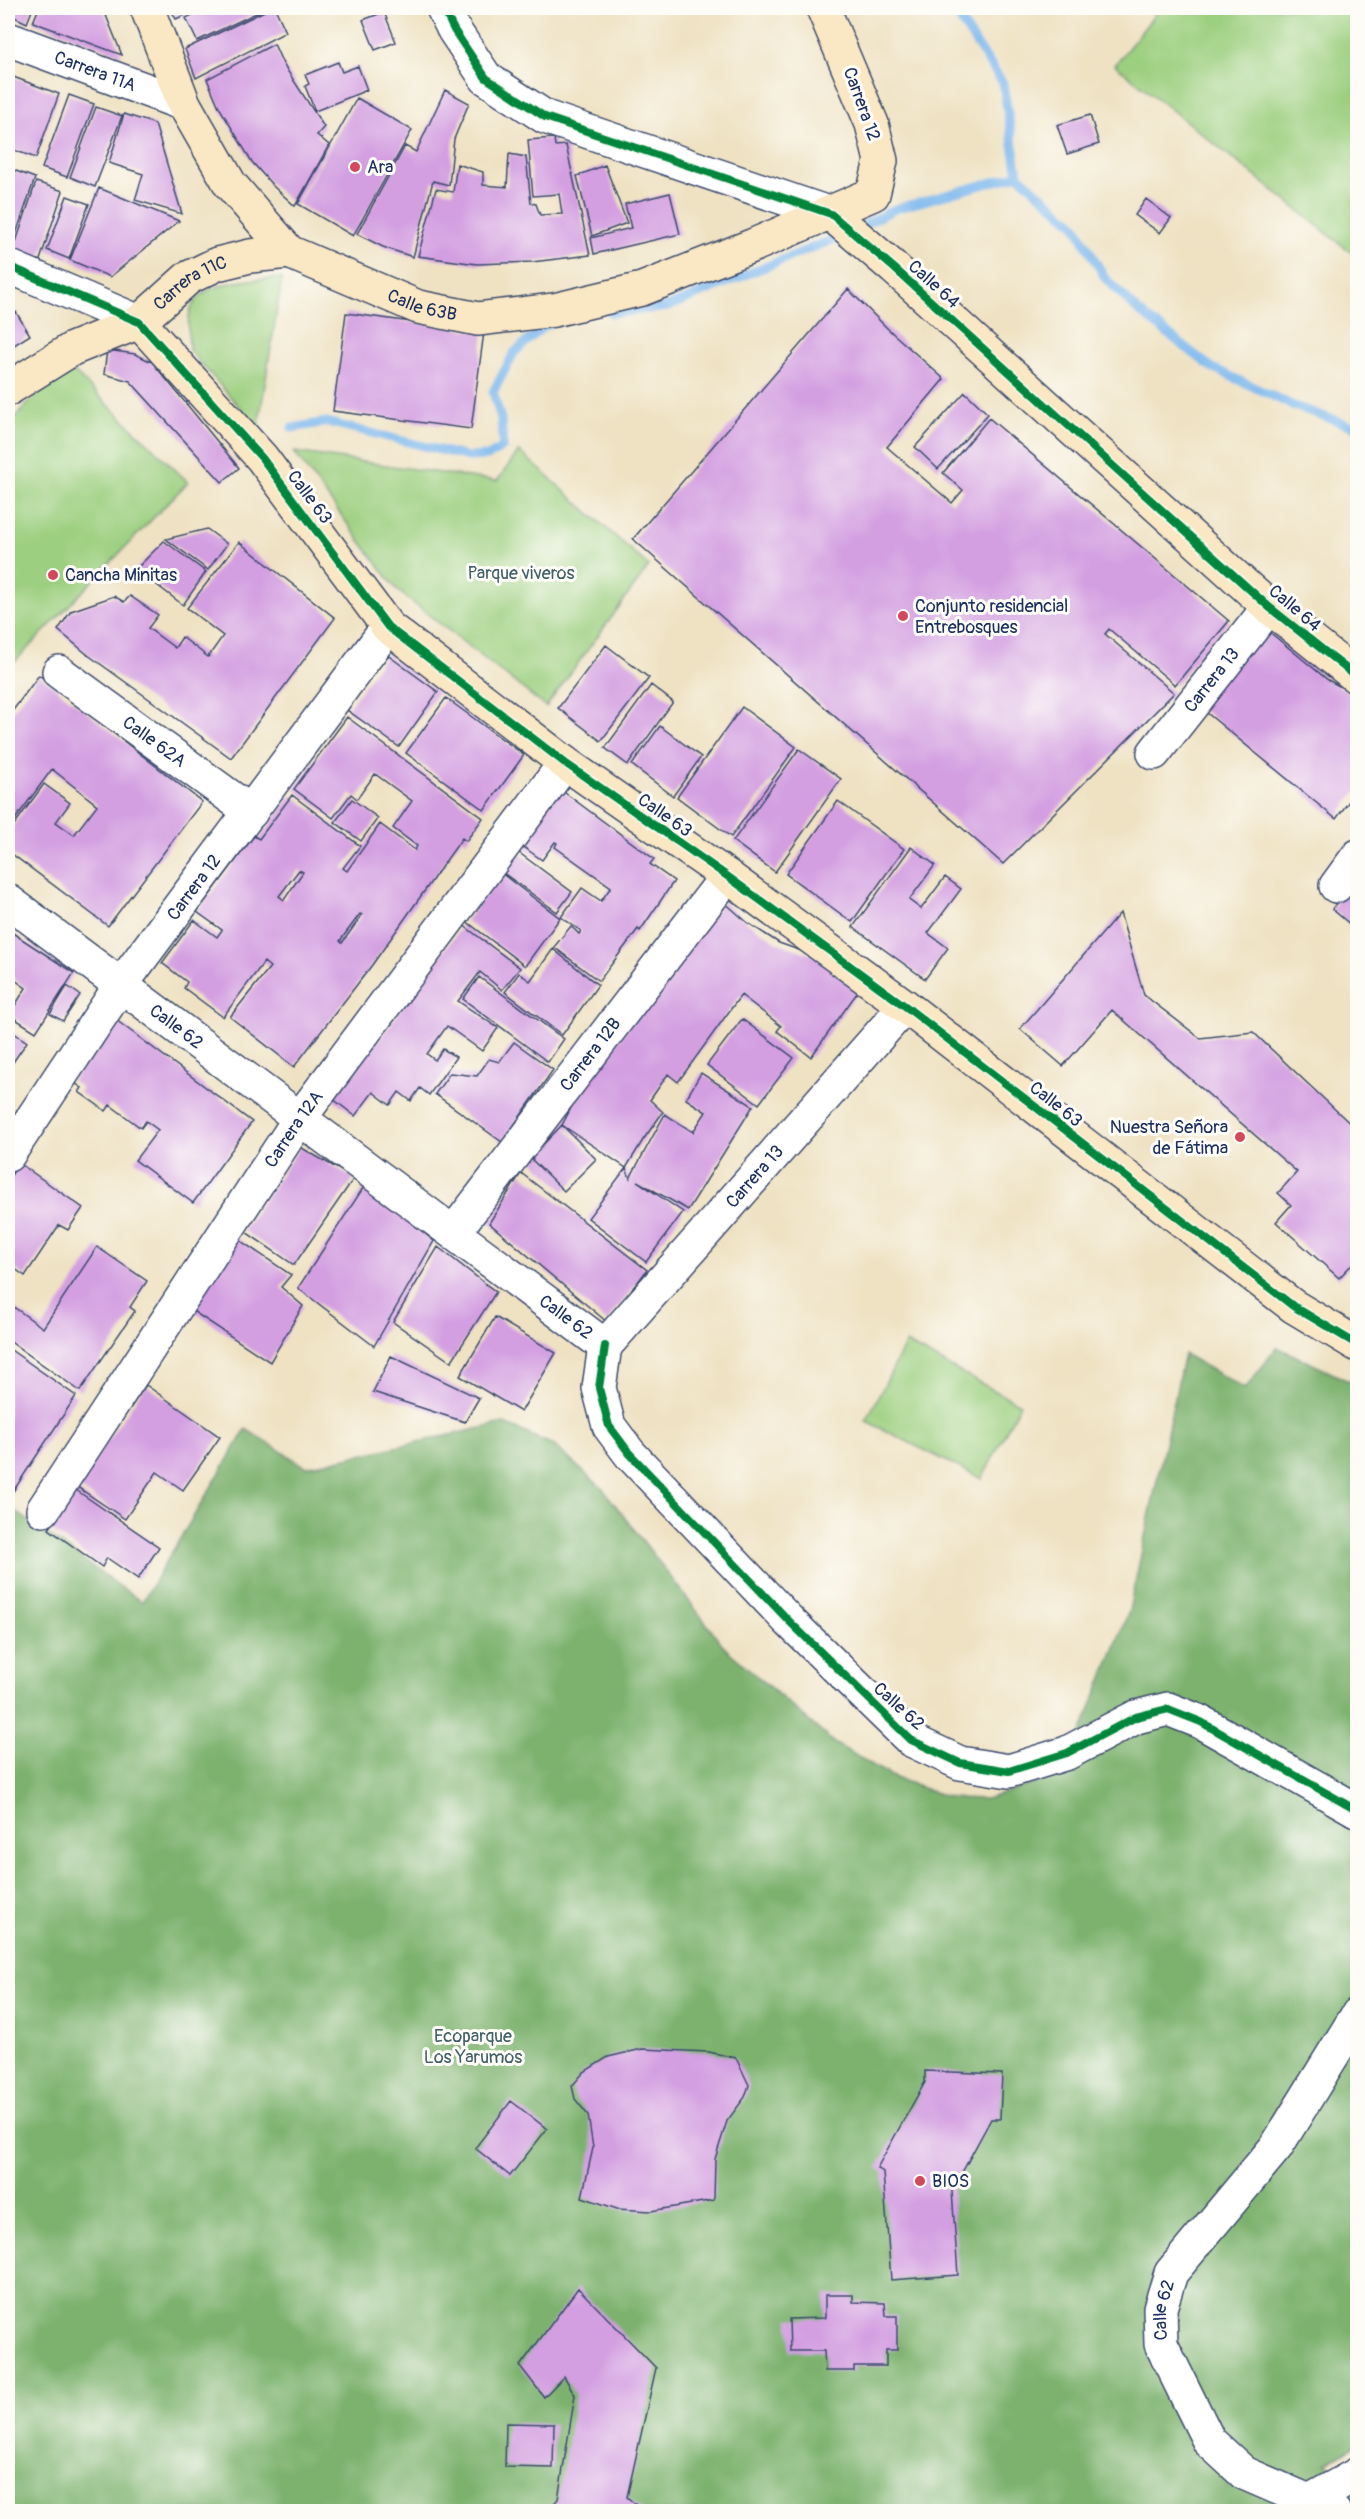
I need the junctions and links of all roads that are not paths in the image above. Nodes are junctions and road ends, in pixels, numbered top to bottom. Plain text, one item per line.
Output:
1 (147, 8) edge
2 (443, 8) edge
3 (823, 8) edge
4 (8, 39) edge
5 (184, 104) junction
6 (831, 214) junction
7 (290, 252) junction
8 (8, 267) edge
9 (139, 322) junction
10 (8, 389) edge
11 (1269, 607) junction
12 (388, 627) junction
13 (59, 672) dead end
14 (1358, 678) edge
15 (1154, 753) dead end
16 (565, 763) junction
17 (251, 812) junction
18 (1358, 856) edge
19 (727, 876) junction
20 (1335, 886) dead end
21 (8, 901) edge
22 (121, 985) junction
23 (905, 1006) junction
24 (300, 1118) junction
25 (8, 1155) edge
26 (454, 1232) junction
27 (1358, 1345) edge
28 (605, 1346) junction
29 (43, 1510) dead end
30 (1358, 1811) edge
31 (1358, 2014) edge
32 (1358, 2474) edge
33 (1323, 2506) edge

1 - 5 street, Calle 63B
2 - 6 street, Calle 64
3 - 6 street, Carrera 12
4 - 5 street, Carrera 11A
5 - 7 street, Calle 63B
6 - 7 street, Calle 63B
6 - 11 street, Calle 64
7 - 9 street, Carrera 11C
8 - 9 street, Calle 63
9 - 10 street, Carrera 11C
9 - 12 street, Calle 63
11 - 14 street, Calle 64
11 - 15 street, Carrera 13
12 - 16 street, Calle 63
12 - 17 street, Carrera 12
13 - 17 street, Calle 62A
16 - 19 street, Calle 63
16 - 24 street, Carrera 12A
17 - 22 street, Carrera 12
18 - 20 street
19 - 23 street, Calle 63
19 - 26 street, Carrera 12B
21 - 22 street, Calle 62
22 - 24 street, Calle 62
22 - 25 street, Carrera 12
23 - 27 street, Calle 63
23 - 28 street, Carrera 13
24 - 26 street, Calle 62
24 - 29 street, Carrera 12A
26 - 28 street, Calle 62
28 - 30 street, Calle 62
31 - 33 street, Calle 62
32 - 33 street

